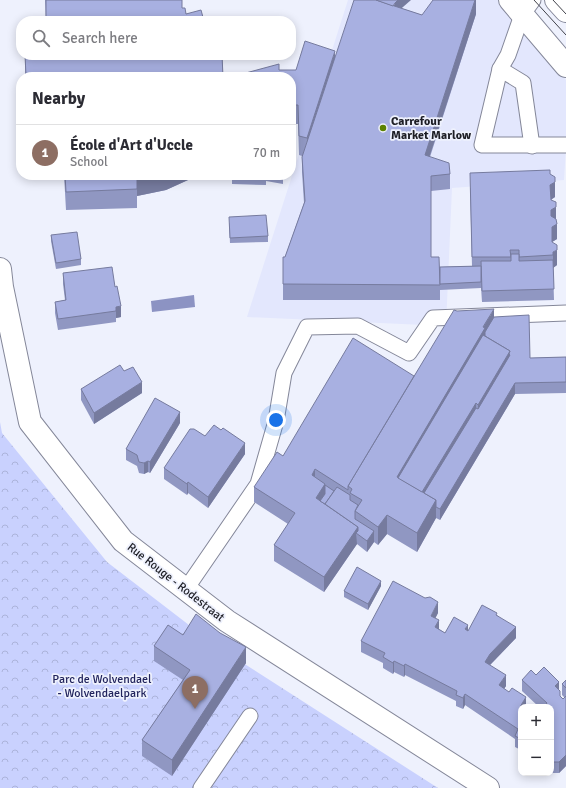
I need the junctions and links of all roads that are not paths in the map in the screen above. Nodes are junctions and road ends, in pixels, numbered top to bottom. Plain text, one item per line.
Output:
1 (556, 0) edge
2 (522, 5) edge
3 (566, 11) edge
4 (566, 66) edge
5 (500, 69) junction
6 (566, 145) edge
7 (532, 146) junction
8 (0, 269) edge
9 (566, 313) edge
10 (186, 589) junction
11 (250, 716) dead end
12 (201, 788) edge
13 (488, 788) edge

1 - 3 street
2 - 4 street
2 - 5 lane
5 - 7 lane
5 - 7 lane
6 - 7 lane
8 - 10 street, Rue Rouge - Rodestraat
9 - 10 lane
10 - 13 street, Rue Rouge - Rodestraat
11 - 12 lane

